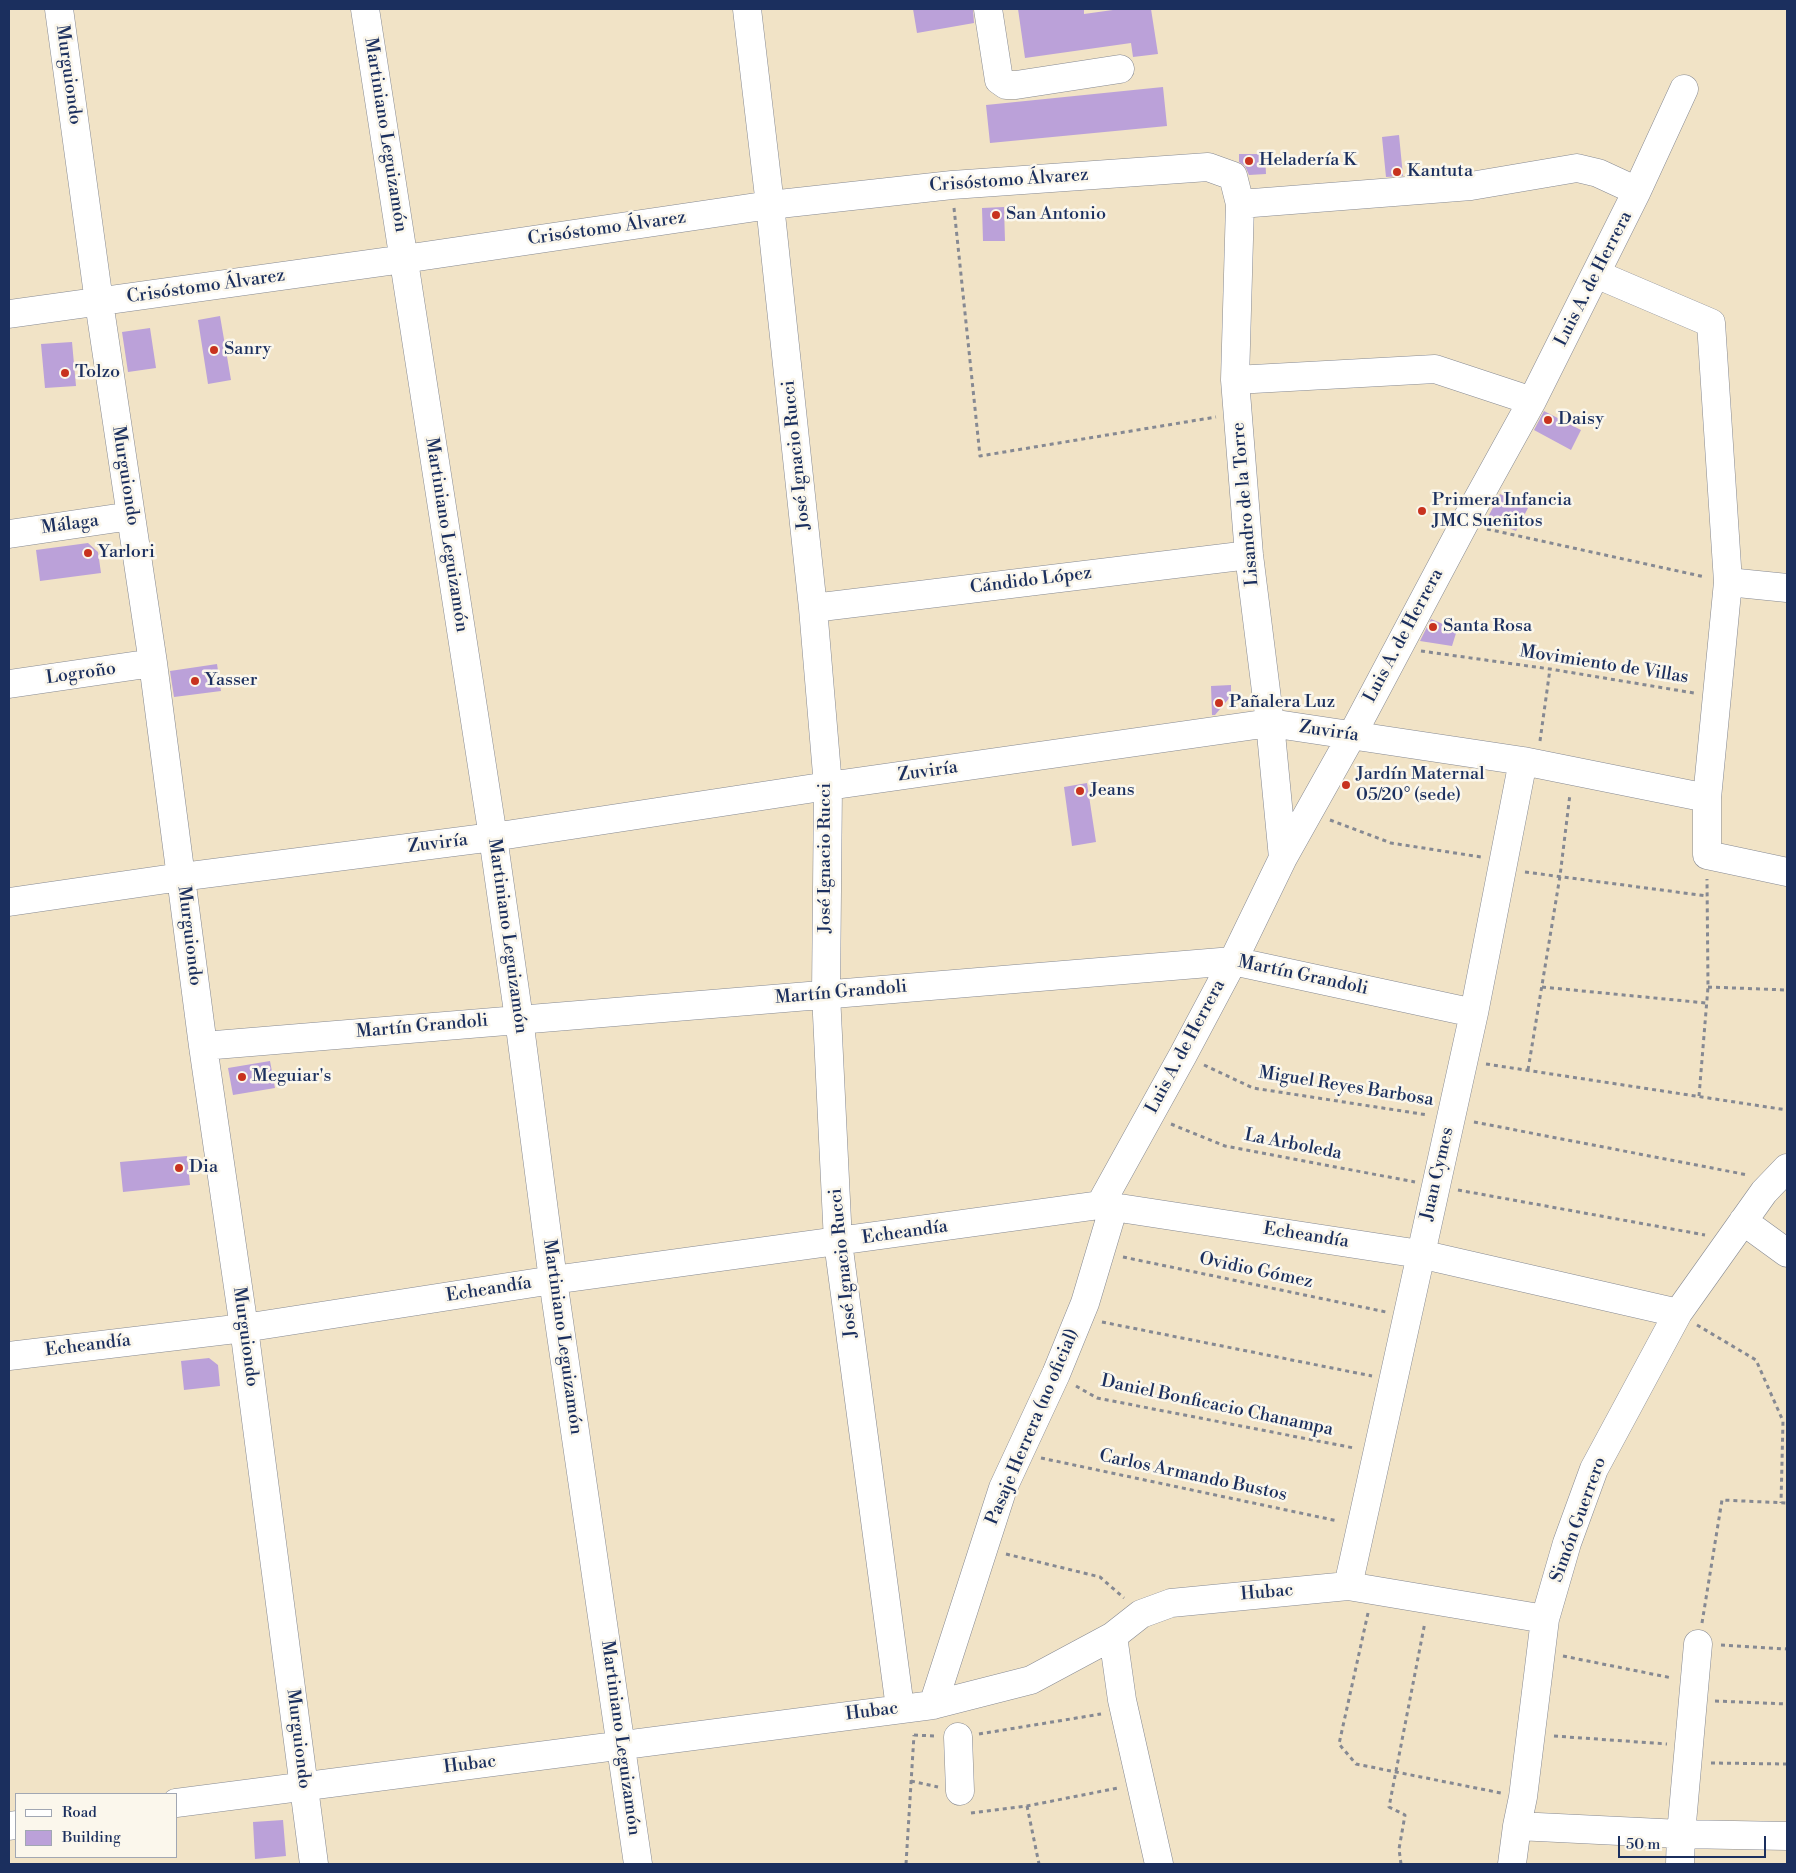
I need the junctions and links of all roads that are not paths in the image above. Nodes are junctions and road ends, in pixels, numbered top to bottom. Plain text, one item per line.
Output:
1 (60, 9) edge
2 (365, 9) edge
3 (747, 9) edge
4 (988, 9) edge
5 (1120, 69) dead end
6 (1684, 89) dead end
7 (1208, 167) joint
8 (1637, 191) junction
9 (1240, 204) junction
10 (770, 205) junction
11 (404, 259) junction
12 (1596, 274) junction
13 (99, 302) junction
14 (9, 314) edge
15 (1235, 380) junction
16 (1532, 401) junction
17 (131, 516) junction
18 (9, 534) edge
19 (1249, 555) junction
20 (1728, 582) junction
21 (1787, 588) edge
22 (813, 608) junction
23 (153, 663) junction
24 (9, 684) edge
25 (1270, 723) junction
26 (1352, 736) junction
27 (1530, 763) junction
28 (828, 786) junction
29 (1707, 798) junction
30 (493, 837) junction
31 (1283, 858) junction
32 (1787, 872) edge
33 (181, 877) junction
34 (9, 902) edge
35 (1232, 961) junction
36 (826, 994) junction
37 (1474, 1013) junction
38 (519, 1019) junction
39 (202, 1046) junction
40 (1781, 1174) edge
41 (1107, 1206) junction
42 (1737, 1230) junction
43 (838, 1242) junction
44 (1787, 1253) edge
45 (1420, 1254) junction
46 (553, 1280) junction
47 (1678, 1313) junction
48 (244, 1328) junction
49 (9, 1356) edge
50 (1361, 1588) junction
51 (1546, 1619) junction
52 (1114, 1636) junction
53 (1698, 1644) road end
54 (916, 1706) junction
55 (958, 1737) road end
56 (622, 1745) junction
57 (304, 1786) junction
58 (960, 1791) road end
59 (178, 1804) edge
60 (1516, 1826) junction
61 (1681, 1834) junction
62 (1787, 1836) edge
63 (314, 1864) edge
64 (638, 1864) edge
65 (1159, 1864) edge
66 (1512, 1864) edge
67 (1680, 1864) edge

1 - 13 street, Murguiondo
2 - 11 street, Martiniano Leguizamón
3 - 10 street, José Ignacio Rucci
4 - 5 street
6 - 8 street, Luis A. de Herrera
7 - 9 street, Lisandro de la Torre
7 - 10 street, Crisóstomo Álvarez
8 - 9 street
8 - 12 street, Luis A. de Herrera
9 - 15 street, Lisandro de la Torre
10 - 11 street, Crisóstomo Álvarez
10 - 22 street, José Ignacio Rucci
11 - 13 street, Crisóstomo Álvarez
11 - 30 street, Martiniano Leguizamón
12 - 16 street, Luis A. de Herrera
12 - 20 street
13 - 14 street, Crisóstomo Álvarez
13 - 17 street, Murguiondo
15 - 16 street
15 - 19 street, Lisandro de la Torre
16 - 26 street, Luis A. de Herrera
17 - 18 street, Málaga
17 - 23 street, Murguiondo
19 - 22 street, Cándido López
19 - 25 street, Lisandro de la Torre
20 - 21 street
20 - 29 street
22 - 28 street, José Ignacio Rucci
23 - 24 street, Logroño
23 - 33 street, Murguiondo
25 - 26 street, Zuviría
25 - 28 street, Zuviría
25 - 31 street, Lisandro de la Torre
26 - 27 street, Zuviría
26 - 31 street, Luis A. de Herrera
27 - 29 street, Zuviría
27 - 37 street, Juan Cymes
28 - 30 street, Zuviría
28 - 36 street, José Ignacio Rucci
29 - 32 street
30 - 33 street, Zuviría
30 - 38 street, Martiniano Leguizamón
31 - 35 street, Luis A. de Herrera
33 - 34 street, Zuviría
33 - 39 street, Murguiondo
35 - 36 street, Martín Grandoli
35 - 37 street, Martín Grandoli
35 - 41 street, Luis A. de Herrera
36 - 38 street, Martín Grandoli
36 - 43 street, José Ignacio Rucci
37 - 45 street, Juan Cymes
38 - 39 street, Martín Grandoli
38 - 46 street, Martiniano Leguizamón
39 - 48 street, Murguiondo
40 - 42 street, Simón Guerrero
41 - 43 street, Echeandía
41 - 45 street, Echeandía
41 - 54 street, Pasaje Herrera (no oficial)
42 - 44 street
42 - 47 street, Simón Guerrero
43 - 46 street, Echeandía
43 - 54 street, José Ignacio Rucci
45 - 47 street, Echeandía
45 - 50 street, Juan Cymes
46 - 48 street, Echeandía
46 - 56 street, Martiniano Leguizamón
47 - 51 street, Simón Guerrero
48 - 49 street, Echeandía
48 - 57 street, Murguiondo
50 - 51 street, Hubac
50 - 52 street, Hubac
51 - 60 street, Simón Guerrero
52 - 54 street, Hubac
52 - 65 street
53 - 61 street
54 - 56 street, Hubac
55 - 58 street
56 - 57 street, Hubac
56 - 64 street, Martiniano Leguizamón
57 - 59 street, Hubac
57 - 63 street, Murguiondo
60 - 61 street
60 - 66 street, Simón Guerrero
61 - 62 street
61 - 67 street

